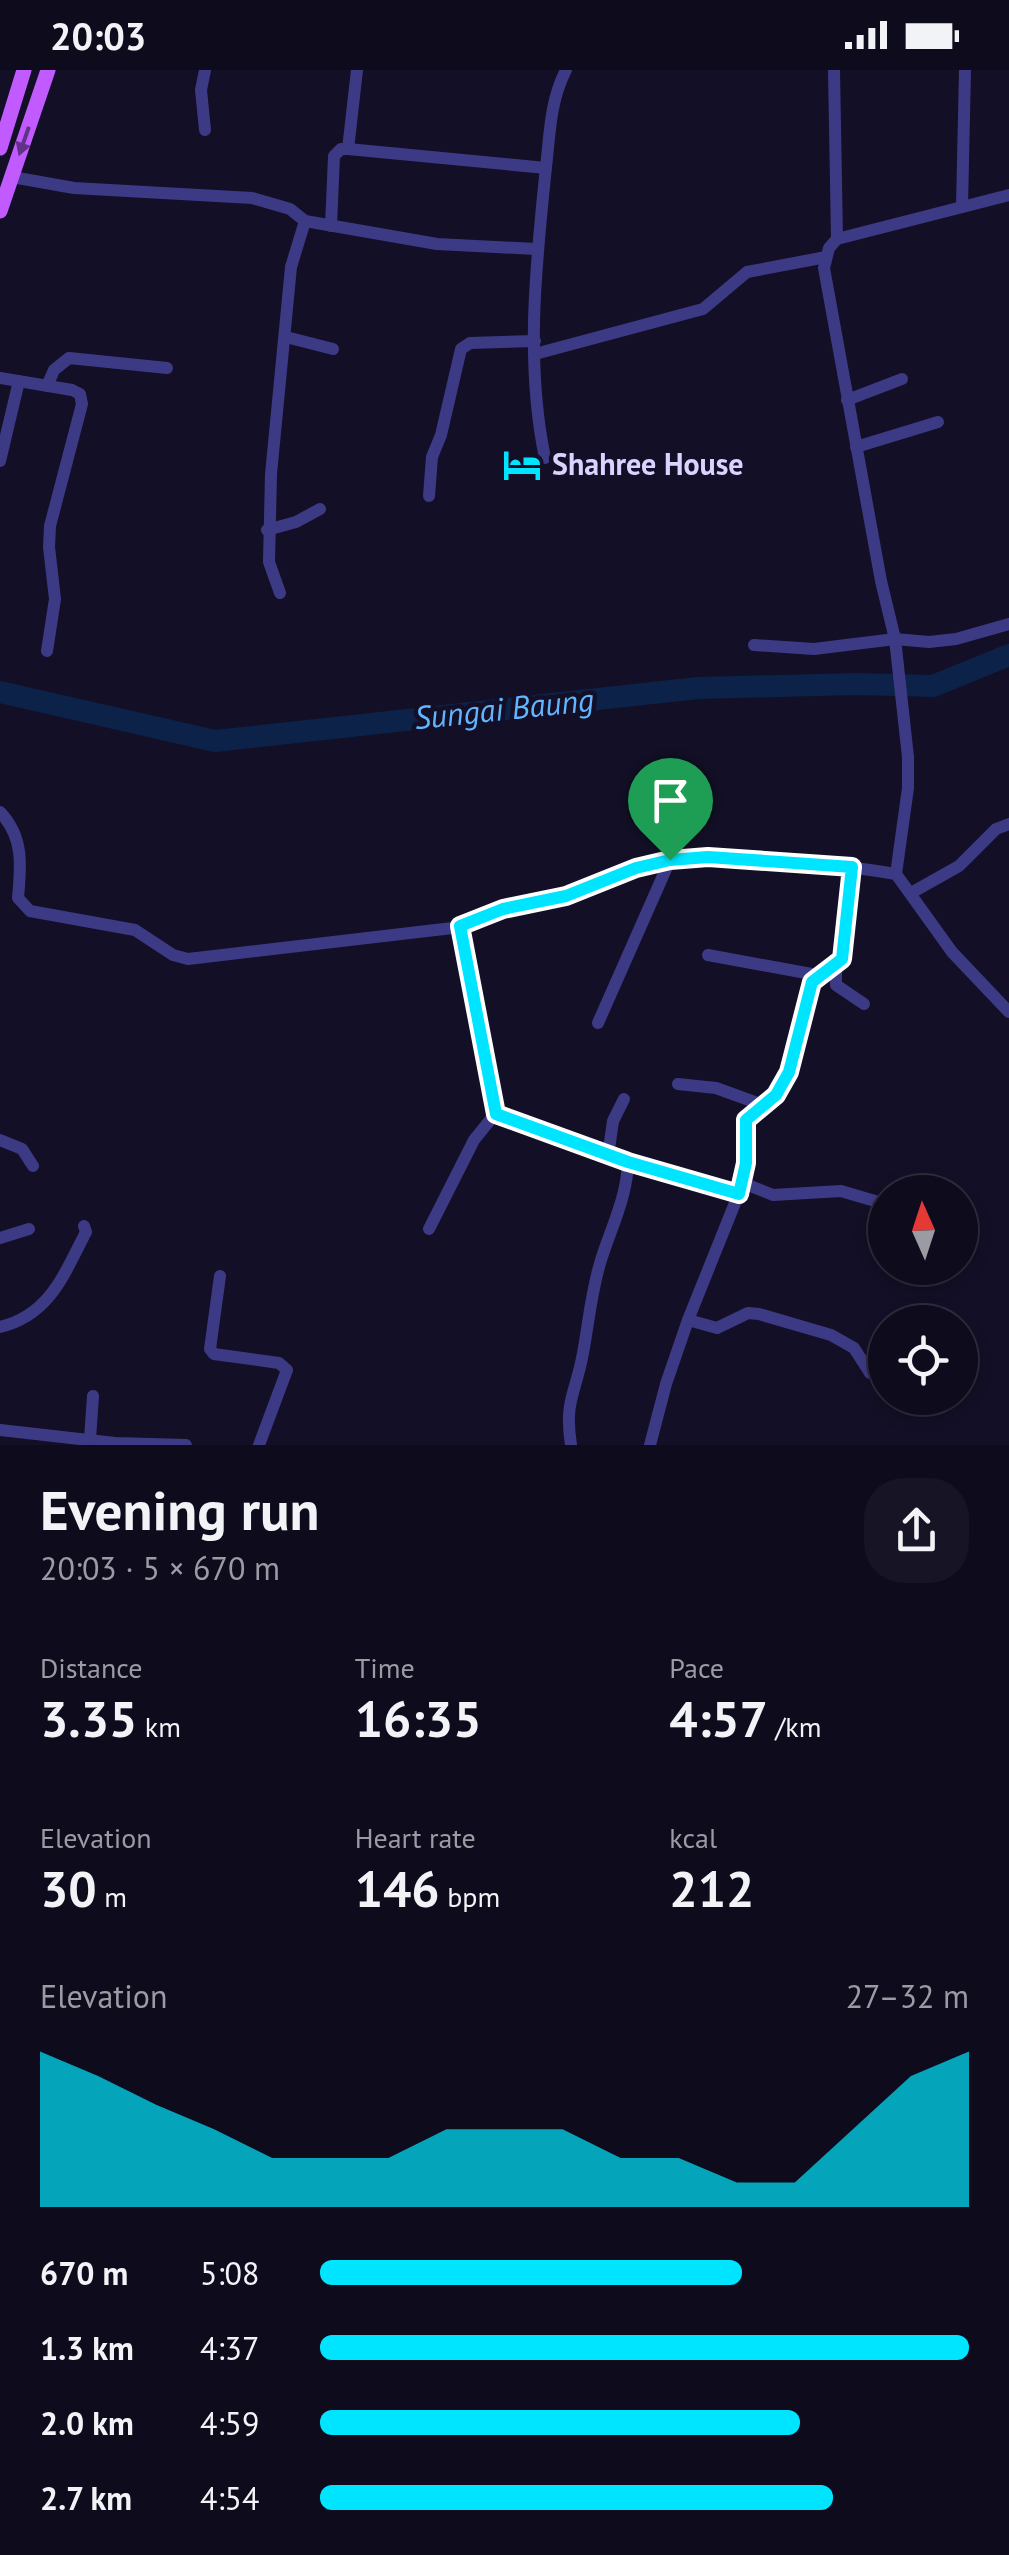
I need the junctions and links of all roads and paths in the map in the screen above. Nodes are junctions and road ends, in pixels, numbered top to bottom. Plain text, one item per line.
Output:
1 (24, 70) edge
2 (48, 70) edge
3 (205, 70) edge
4 (356, 70) edge
5 (566, 70) edge
6 (834, 70) edge
7 (965, 70) edge
8 (205, 130) dead end
9 (0, 148) edge
10 (348, 148) junction
11 (546, 168) junction
12 (12, 178) junction
13 (1009, 195) edge
14 (962, 206) junction
15 (0, 212) edge
16 (305, 222) junction
17 (331, 226) junction
18 (837, 240) junction
19 (536, 249) junction
20 (826, 257) junction
21 (286, 338) junction
22 (535, 347) junction
23 (332, 349) dead end
24 (167, 368) dead end
25 (0, 378) edge
26 (902, 379) dead end
27 (19, 381) junction
28 (47, 386) junction
29 (848, 400) junction
30 (938, 422) dead end
31 (856, 448) junction
32 (545, 458) dead end
33 (0, 460) edge
34 (429, 496) dead end
35 (320, 509) dead end
36 (267, 530) junction
37 (280, 594) dead end
38 (1009, 624) edge
39 (895, 640) junction
40 (754, 646) dead end
41 (48, 651) dead end
42 (0, 812) edge
43 (1009, 824) edge
44 (670, 860) junction
45 (852, 867) junction
46 (896, 874) junction
47 (912, 893) junction
48 (460, 926) junction
49 (708, 955) dead end
50 (836, 966) junction
51 (816, 975) junction
52 (864, 1004) dead end
53 (1009, 1012) edge
54 (598, 1023) dead end
55 (678, 1084) dead end
56 (624, 1099) dead end
57 (763, 1105) junction
58 (496, 1114) junction
59 (0, 1140) edge
60 (608, 1156) junction
61 (628, 1162) junction
62 (34, 1166) dead end
63 (741, 1188) junction
64 (868, 1199) edge
65 (84, 1226) dead end
66 (30, 1229) dead end
67 (429, 1229) dead end
68 (0, 1238) edge
69 (220, 1276) dead end
70 (688, 1320) junction
71 (0, 1328) edge
72 (868, 1371) edge
73 (93, 1396) dead end
74 (0, 1430) edge
75 (90, 1438) junction
76 (108, 1443) edge
77 (186, 1445) edge
78 (258, 1445) edge
79 (571, 1445) edge
80 (650, 1445) edge

1 - 9 main road
2 -> 12 main road
3 - 8 street
4 - 10 street
5 - 11 street
6 - 18 street
7 - 14 street
10 - 11 street
10 - 17 street
11 - 19 street
12 - 15 main road
12 - 16 street
13 - 14 street
14 - 18 street
16 - 17 street
16 - 21 street
17 - 19 street
18 - 20 street
19 - 22 street
20 - 22 street
20 - 29 street
21 - 23 street
21 - 36 street
22 - 32 street
22 - 34 street
24 - 28 street
25 - 27 street
26 - 29 street
27 - 28 street
27 - 33 street
28 - 41 street
29 - 31 street
30 - 31 street
31 - 39 street
35 - 36 street
36 - 37 street
38 - 39 street
39 - 40 street
39 - 46 street
42 - 48 street
43 - 47 street
44 - 45 street
44 - 48 street
44 - 54 street
45 - 46 street
45 - 50 street
46 - 47 street
47 - 53 street
48 - 58 street
49 - 51 street
50 - 51 street
50 - 52 street
51 - 57 street
55 - 57 street
56 - 60 street
57 - 63 street
58 - 60 street
58 - 67 street
59 - 62 street
60 - 61 street
61 - 63 street
61 - 79 street
63 - 64 street
63 - 70 street
65 - 71 street
66 - 68 street
69 - 78 street
70 - 72 street
70 - 80 street
73 - 75 street
74 - 75 street
75 - 76 street
76 - 77 street

